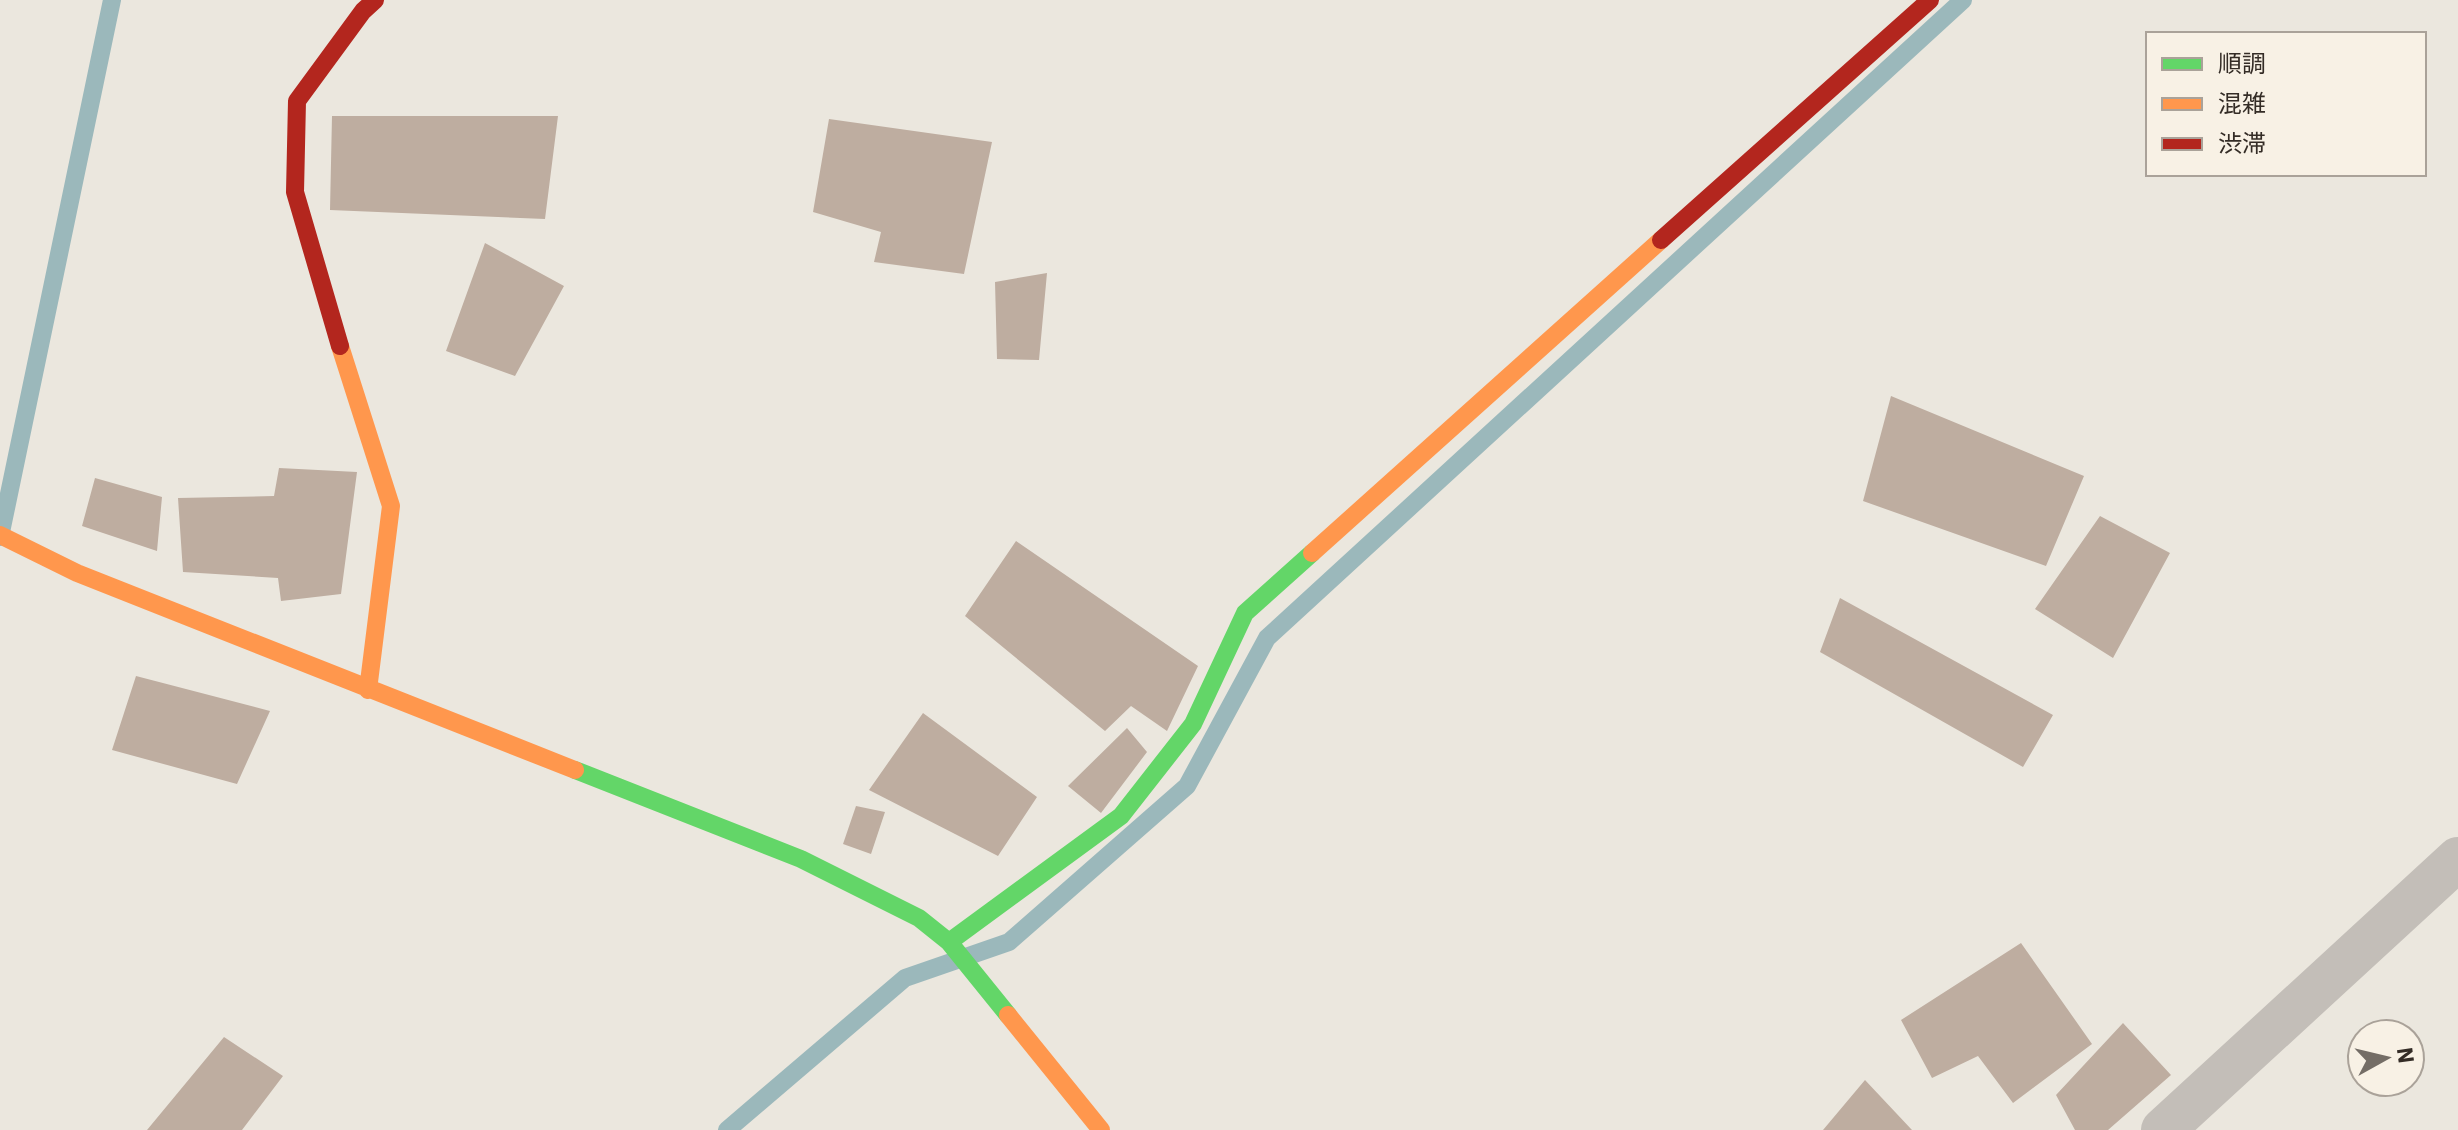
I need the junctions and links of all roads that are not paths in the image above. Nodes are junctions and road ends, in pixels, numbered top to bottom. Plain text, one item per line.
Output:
1 (375, 0) edge
2 (1930, 0) edge
3 (0, 535) edge
4 (368, 690) junction
5 (2458, 859) edge
6 (949, 942) junction
7 (1101, 1130) edge
8 (2163, 1130) edge

1 - 4 street
2 - 6 street
3 - 4 street
4 - 6 street
5 - 8 street
6 - 7 street

